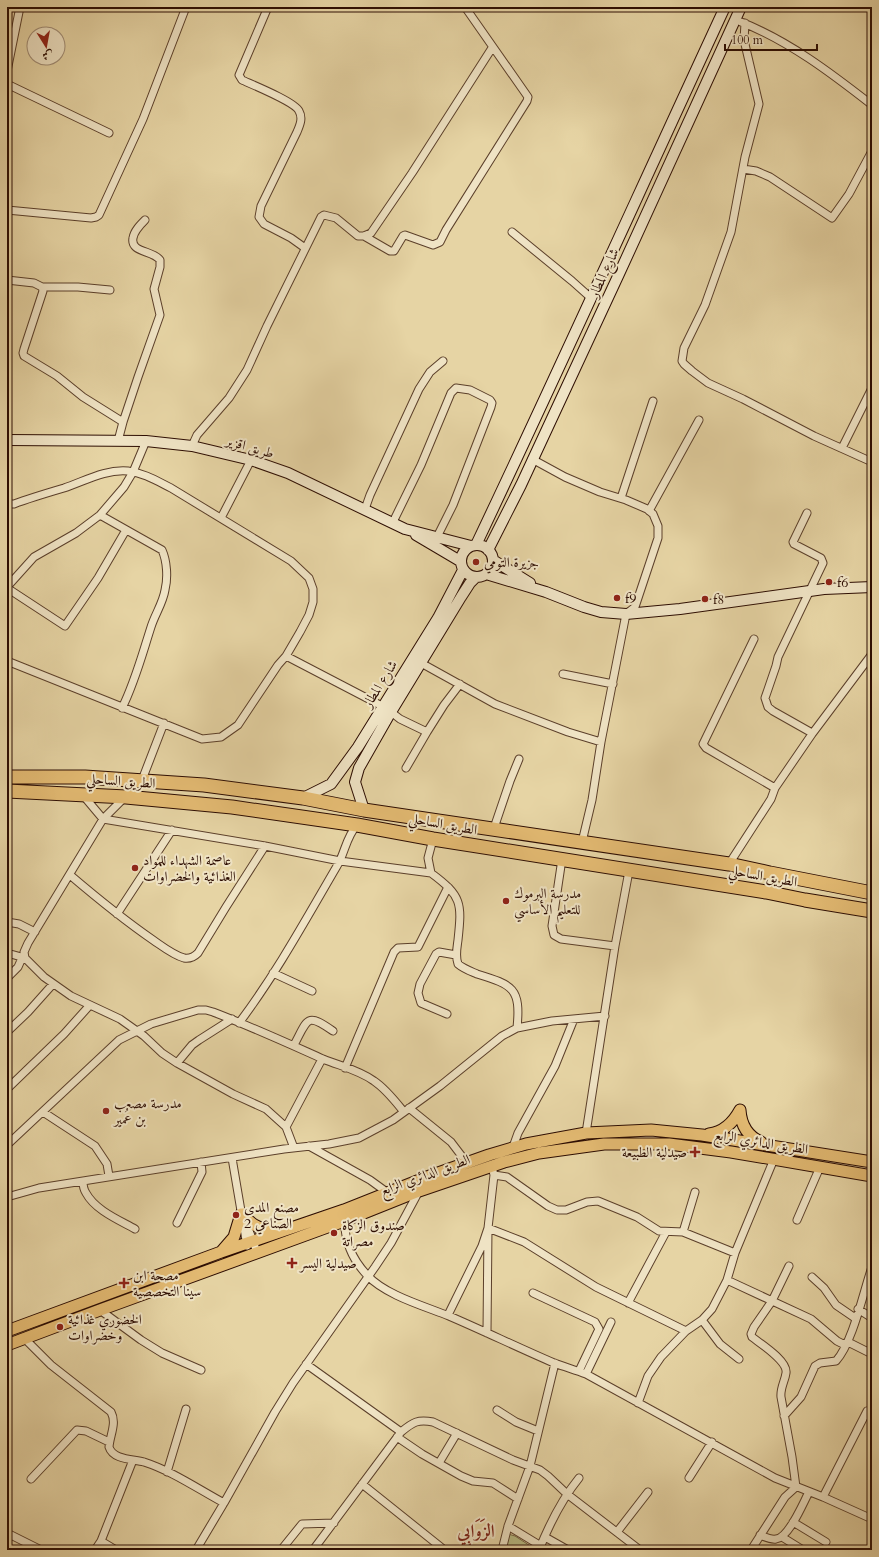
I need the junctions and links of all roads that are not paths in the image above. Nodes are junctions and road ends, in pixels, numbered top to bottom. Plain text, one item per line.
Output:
1 (20, 7) edge
2 (186, 7) edge
3 (268, 7) edge
4 (465, 7) edge
5 (725, 7) edge
6 (741, 7) edge
7 (740, 21) junction
8 (492, 48) junction
9 (7, 71) edge
10 (7, 84) edge
11 (872, 104) edge
12 (109, 133) dead end
13 (872, 151) edge
14 (743, 169) junction
15 (7, 210) edge
16 (145, 220) dead end
17 (512, 232) dead end
18 (364, 236) junction
19 (305, 248) junction
20 (605, 268) junction
21 (619, 274) junction
22 (7, 280) edge
23 (42, 287) junction
24 (110, 290) dead end
25 (591, 298) junction
26 (443, 361) dead end
27 (872, 388) edge
28 (653, 401) dead end
29 (699, 420) dead end
30 (123, 422) junction
31 (7, 440) edge
32 (146, 441) junction
33 (118, 442) junction
34 (192, 446) junction
35 (842, 448) junction
36 (532, 459) junction
37 (251, 460) junction
38 (872, 462) edge
39 (133, 472) junction
40 (621, 498) junction
41 (7, 504) edge
42 (364, 509) junction
43 (649, 511) junction
44 (807, 513) dead end
45 (100, 515) junction
46 (221, 518) junction
47 (392, 522) junction
48 (406, 528) junction
49 (126, 530) junction
50 (437, 537) junction
51 (474, 545) junction
52 (488, 550) junction
53 (493, 560) junction
54 (462, 565) junction
55 (481, 575) junction
56 (872, 587) edge
57 (7, 588) edge
58 (809, 591) junction
59 (546, 592) junction
60 (626, 614) junction
61 (754, 639) dead end
62 (872, 654) edge
63 (286, 656) junction
64 (7, 661) edge
65 (421, 663) junction
66 (563, 674) dead end
67 (460, 684) junction
68 (613, 684) junction
69 (382, 706) junction
70 (122, 708) junction
71 (391, 712) junction
72 (164, 723) junction
73 (427, 732) junction
74 (812, 733) junction
75 (601, 742) junction
76 (358, 747) junction
77 (368, 753) junction
78 (519, 759) dead end
79 (406, 768) dead end
80 (7, 777) edge
81 (142, 780) junction
82 (775, 788) junction
83 (7, 791) edge
84 (82, 794) junction
85 (126, 796) junction
86 (303, 798) junction
87 (364, 810) junction
88 (103, 819) junction
89 (357, 825) junction
90 (494, 828) junction
91 (172, 830) junction
92 (432, 839) junction
93 (582, 842) junction
94 (265, 846) junction
95 (562, 859) junction
96 (340, 861) junction
97 (729, 864) junction
98 (629, 871) junction
99 (431, 874) junction
100 (770, 874) junction
101 (70, 875) junction
102 (811, 881) junction
103 (448, 887) junction
104 (766, 892) junction
105 (872, 892) edge
106 (805, 900) junction
107 (872, 911) edge
108 (117, 914) junction
109 (7, 922) edge
110 (35, 932) junction
111 (615, 946) junction
112 (7, 953) edge
113 (456, 955) junction
114 (24, 958) junction
115 (273, 973) junction
116 (7, 978) edge
117 (53, 984) junction
118 (312, 991) dead end
119 (90, 1005) junction
120 (447, 1014) dead end
121 (605, 1016) junction
122 (232, 1019) junction
123 (574, 1019) junction
124 (239, 1023) junction
125 (517, 1028) junction
126 (137, 1031) junction
127 (333, 1031) dead end
128 (7, 1032) edge
129 (294, 1045) junction
130 (322, 1059) junction
131 (177, 1063) junction
132 (344, 1068) junction
133 (7, 1089) edge
134 (406, 1110) junction
135 (43, 1112) junction
136 (286, 1127) junction
137 (586, 1133) junction
138 (702, 1135) junction
139 (7, 1145) edge
140 (767, 1145) junction
141 (309, 1146) junction
142 (513, 1147) junction
143 (294, 1148) junction
144 (232, 1158) junction
145 (774, 1159) junction
146 (201, 1162) junction
147 (872, 1162) edge
148 (467, 1163) junction
149 (820, 1167) junction
150 (493, 1171) junction
151 (109, 1176) junction
152 (872, 1176) edge
153 (82, 1181) junction
154 (419, 1192) junction
155 (695, 1192) dead end
156 (388, 1193) junction
157 (7, 1197) edge
158 (344, 1210) junction
159 (242, 1212) junction
160 (797, 1220) dead end
161 (344, 1221) junction
162 (177, 1222) dead end
163 (488, 1228) junction
164 (135, 1229) dead end
165 (278, 1232) junction
166 (666, 1232) junction
167 (683, 1232) junction
168 (250, 1243) junction
169 (221, 1252) junction
170 (735, 1253) junction
171 (254, 1254) junction
172 (789, 1266) dead end
173 (872, 1267) edge
174 (368, 1276) junction
175 (812, 1277) dead end
176 (727, 1280) junction
177 (533, 1293) dead end
178 (772, 1301) junction
179 (628, 1303) junction
180 (858, 1309) junction
181 (100, 1310) junction
182 (448, 1316) junction
183 (855, 1318) junction
184 (872, 1318) edge
185 (702, 1320) junction
186 (611, 1322) dead end
187 (7, 1331) edge
188 (686, 1331) junction
189 (488, 1333) junction
190 (25, 1339) junction
191 (848, 1342) junction
192 (7, 1345) edge
193 (872, 1354) edge
194 (739, 1359) dead end
195 (555, 1363) junction
196 (306, 1364) junction
197 (201, 1370) dead end
198 (582, 1373) junction
199 (638, 1403) junction
200 (186, 1409) dead end
201 (497, 1410) dead end
202 (867, 1411) dead end
203 (784, 1416) junction
204 (538, 1431) junction
205 (457, 1433) junction
206 (399, 1434) junction
207 (109, 1442) junction
208 (712, 1442) junction
209 (133, 1460) junction
210 (439, 1463) junction
211 (530, 1466) junction
212 (168, 1472) junction
213 (579, 1478) dead end
214 (689, 1478) dead end
215 (31, 1480) dead end
216 (362, 1484) junction
217 (796, 1487) junction
218 (648, 1492) dead end
219 (809, 1492) junction
220 (567, 1494) junction
221 (824, 1497) junction
222 (518, 1499) junction
223 (224, 1503) junction
224 (872, 1519) edge
225 (793, 1522) junction
226 (334, 1523) junction
227 (508, 1526) junction
228 (617, 1532) junction
229 (7, 1533) edge
230 (760, 1535) junction
231 (544, 1537) junction
232 (782, 1537) junction
233 (101, 1540) junction
234 (826, 1542) dead end
235 (540, 1548) edge
236 (443, 1549) edge
237 (41, 1550) edge
238 (95, 1550) edge
239 (116, 1550) edge
240 (196, 1550) edge
241 (281, 1550) edge
242 (313, 1550) edge
243 (502, 1550) edge
244 (568, 1550) edge
245 (640, 1550) edge
246 (750, 1550) edge
247 (803, 1550) edge

1 - 9 street
2 - 15 street
3 - 19 street
4 - 8 street
5 - 20 street, شارع المطار
6 - 7 street, شارع المطار
7 - 11 street
7 - 14 street
7 - 21 street, شارع المطار
8 - 18 street
8 - 18 street
10 - 12 street
13 - 14 street
14 - 35 street
16 - 30 street
17 - 25 street
18 - 19 street
19 - 34 street
20 - 21 street
20 - 25 street, شارع المطار
21 - 36 street, شارع المطار
22 - 23 street
23 - 24 street
23 - 30 street
25 - 51 street, شارع المطار
26 - 42 street
27 - 35 street
28 - 40 street
29 - 43 street
30 - 33 street
31 - 33 street, طريق اقزير
32 - 33 street, طريق اقزير
32 - 34 street, طريق اقزير
32 - 39 street
34 - 37 street, طريق اقزير
35 - 38 street
36 - 40 street
36 - 52 street, شارع المطار
37 - 42 street, طريق اقزير
37 - 46 street
39 - 41 street
39 - 45 street
39 - 46 street
40 - 43 street
42 - 47 street, طريق اقزير
43 - 60 street
44 - 58 street
45 - 49 street
45 - 57 street
46 - 63 street
47 - 48 street, طريق اقزير
47 - 50 street
48 - 50 street, طريق اقزير
48 - 54 street
49 - 57 street
49 - 70 street
50 - 51 street, طريق اقزير
51 - 52 street
51 - 54 street
52 - 53 street
53 - 55 street
53 - 59 street
54 - 55 street
54 - 69 street, شارع المطار
55 - 59 street
55 - 65 street, شارع المطار
56 - 58 street
58 - 60 street
58 - 74 street
59 - 60 street
60 - 68 street
61 - 82 street
62 - 74 street
63 - 69 street
63 - 72 street
64 - 70 street
65 - 67 street
65 - 71 street, شارع المطار
66 - 68 street
67 - 73 street
67 - 75 street
68 - 75 street
69 - 76 street, شارع المطار
70 - 72 street
71 - 73 street
71 - 77 street, شارع المطار
72 - 81 street
73 - 79 street
74 - 82 street
75 - 93 street
76 - 77 street
76 - 86 street, شارع المطار
77 - 87 street, شارع المطار
78 - 90 street
80 - 81 highway, الطريق الساحلي
81 - 86 highway, الطريق الساحلي
82 - 97 street
83 - 84 highway, الطريق الساحلي
84 - 85 highway, الطريق الساحلي
84 - 88 street
85 - 88 street
85 - 89 highway, الطريق الساحلي
86 - 87 highway, الطريق الساحلي
87 - 90 highway, الطريق الساحلي
88 - 91 street
88 - 101 street
89 - 92 highway, الطريق الساحلي
89 - 96 street
90 - 93 highway, الطريق الساحلي
91 - 94 street
91 - 108 street
92 - 95 highway, الطريق الساحلي
92 - 99 street
93 - 97 highway, الطريق الساحلي
94 - 96 street
94 - 108 street
95 - 98 highway, الطريق الساحلي
95 - 111 street
96 - 99 street
96 - 115 street
97 - 100 highway, الطريق الساحلي
98 - 104 highway, الطريق الساحلي
98 - 111 street
99 - 103 street
100 - 102 highway, الطريق الساحلي
100 - 104 highway
101 - 108 street
101 - 110 street
102 - 105 highway, الطريق الساحلي
102 - 106 highway
103 - 113 street
103 - 132 street
104 - 106 highway, الطريق الساحلي
106 - 107 highway, الطريق الساحلي
109 - 110 street
110 - 114 street
111 - 121 street
112 - 114 street
113 - 120 street
113 - 125 street
114 - 116 street
114 - 117 street
115 - 118 street
115 - 124 street
117 - 119 street
117 - 128 street
119 - 126 street
119 - 133 street
121 - 123 street
121 - 137 street
122 - 124 street
122 - 126 street
122 - 131 street
123 - 125 street
123 - 142 street
124 - 129 street
125 - 134 street
126 - 131 street
126 - 135 street
127 - 129 street
129 - 130 street
130 - 132 street
130 - 136 street
131 - 136 street
132 - 134 street
134 - 141 street
134 - 148 street
135 - 139 street
135 - 151 street
136 - 143 street
137 - 138 main road, الطريق الدائري الرابع
137 - 142 main road, الطريق الدائري الرابع
138 - 140 main road, الطريق الدائري الرابع
138 - 140 main road
140 - 147 main road, الطريق الدائري الرابع
141 - 143 street
141 - 156 street
142 - 148 main road, الطريق الدائري الرابع
143 - 144 street
144 - 146 street
144 - 159 street
145 - 149 main road, الطريق الدائري الرابع
145 - 150 main road, الطريق الدائري الرابع
145 - 170 street
146 - 151 street
146 - 162 street
148 - 156 main road, الطريق الدائري الرابع
149 - 152 main road, الطريق الدائري الرابع
149 - 160 street
150 - 154 main road, الطريق الدائري الرابع
150 - 163 street
150 - 166 street
151 - 153 street
153 - 157 street
153 - 164 street
154 - 161 main road, الطريق الدائري الرابع
154 - 174 street
155 - 167 street
156 - 158 main road, الطريق الدائري الرابع
158 - 161 street
158 - 165 main road, الطريق الدائري الرابع
159 - 165 main road
159 - 168 street
159 - 169 main road
161 - 171 main road, الطريق الدائري الرابع
161 - 174 street
163 - 179 street
163 - 182 street
163 - 189 street
165 - 168 main road, الطريق الدائري الرابع
166 - 167 street
166 - 179 street
167 - 170 street
168 - 169 main road, الطريق الدائري الرابع
168 - 171 street
169 - 187 main road, الطريق الدائري الرابع
170 - 176 street
171 - 181 main road, الطريق الدائري الرابع
172 - 178 street
173 - 180 street
174 - 182 street
174 - 196 street
175 - 183 street
176 - 178 street
176 - 185 street
177 - 198 street
178 - 191 street
178 - 203 street
179 - 188 street
180 - 183 street
180 - 184 street
181 - 190 main road, الطريق الدائري الرابع
181 - 197 street
182 - 189 street
183 - 191 street
185 - 188 street
185 - 194 street
186 - 198 street
188 - 199 street
189 - 195 street
190 - 192 main road, الطريق الدائري الرابع
190 - 207 street
191 - 193 street
191 - 203 street
195 - 198 street
195 - 204 street
196 - 206 street
196 - 223 street
198 - 199 street
199 - 208 street
200 - 212 street
201 - 204 street
202 - 221 street
203 - 217 street
204 - 211 street
205 - 206 street
205 - 210 street
205 - 211 street
206 - 210 street
206 - 216 street
207 - 209 street
207 - 215 street
208 - 214 street
208 - 217 street
209 - 212 street
209 - 233 street
210 - 222 street
211 - 220 street
211 - 222 street
212 - 223 street
213 - 220 street
216 - 226 street
216 - 236 street
217 - 219 street
217 - 230 street
218 - 228 street
219 - 221 street
219 - 225 street
220 - 228 street
220 - 231 street
221 - 224 street
222 - 227 street
223 - 240 street
225 - 232 street
225 - 234 street
226 - 241 street
226 - 242 street
227 - 235 street
227 - 243 street
228 - 245 street
229 - 237 street
230 - 232 street
230 - 246 street
231 - 235 street
231 - 244 street
232 - 247 street
233 - 238 street
233 - 239 street

